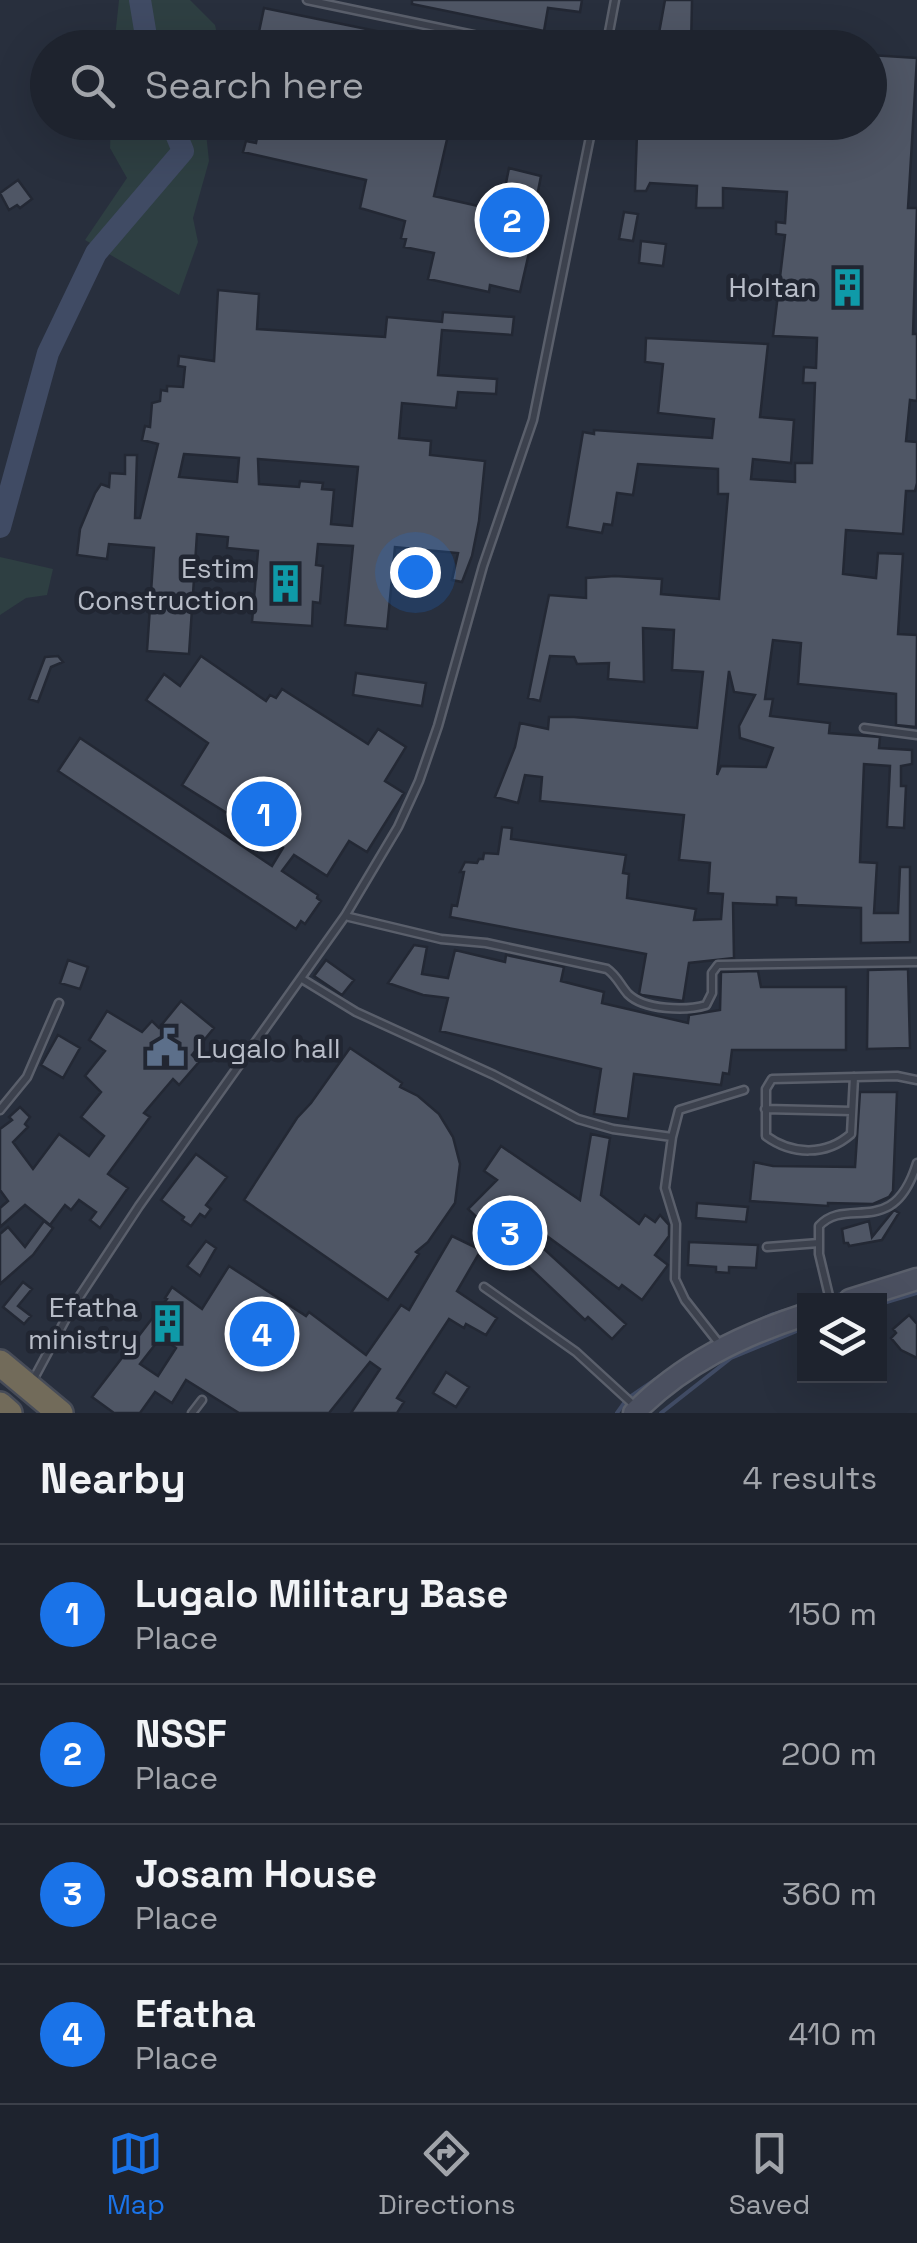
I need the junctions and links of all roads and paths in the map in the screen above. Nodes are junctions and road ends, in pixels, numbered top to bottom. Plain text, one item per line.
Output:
1 (307, 0) edge
2 (615, 0) edge
3 (450, 30) edge
4 (609, 30) edge
5 (588, 140) edge
6 (864, 728) dead end
7 (917, 735) edge
8 (344, 916) junction
9 (917, 962) edge
10 (302, 979) junction
11 (59, 1003) dead end
12 (854, 1077) junction
13 (917, 1080) edge
14 (744, 1090) dead end
15 (765, 1108) junction
16 (0, 1110) edge
17 (852, 1111) junction
18 (672, 1137) junction
19 (917, 1164) edge
20 (819, 1243) junction
21 (767, 1247) dead end
22 (917, 1279) edge
23 (484, 1287) dead end
24 (829, 1293) edge
25 (872, 1293) edge
26 (797, 1318) edge
27 (722, 1347) junction
28 (0, 1362) edge
29 (29, 1387) junction
30 (202, 1400) dead end
31 (0, 1404) edge
32 (636, 1411) edge
33 (10, 1413) edge
34 (60, 1413) edge
35 (192, 1413) edge

1 - 3 lane
2 - 4 lane
5 - 8 lane
6 - 7 lane
8 - 9 lane
8 - 10 lane
10 - 18 lane
10 - 29 lane
11 - 16 lane
12 - 13 lane
12 - 15 lane
12 - 17 lane
14 - 18 lane
15 - 17 lane
15 - 17 lane
18 - 27 lane
19 - 20 lane
20 - 21 lane
20 - 24 lane
22 - 25 main road
23 - 32 lane
26 - 27 main road
27 - 32 main road
28 - 29 highway
29 - 33 lane
29 - 34 highway
30 - 35 lane
31 - 33 highway

